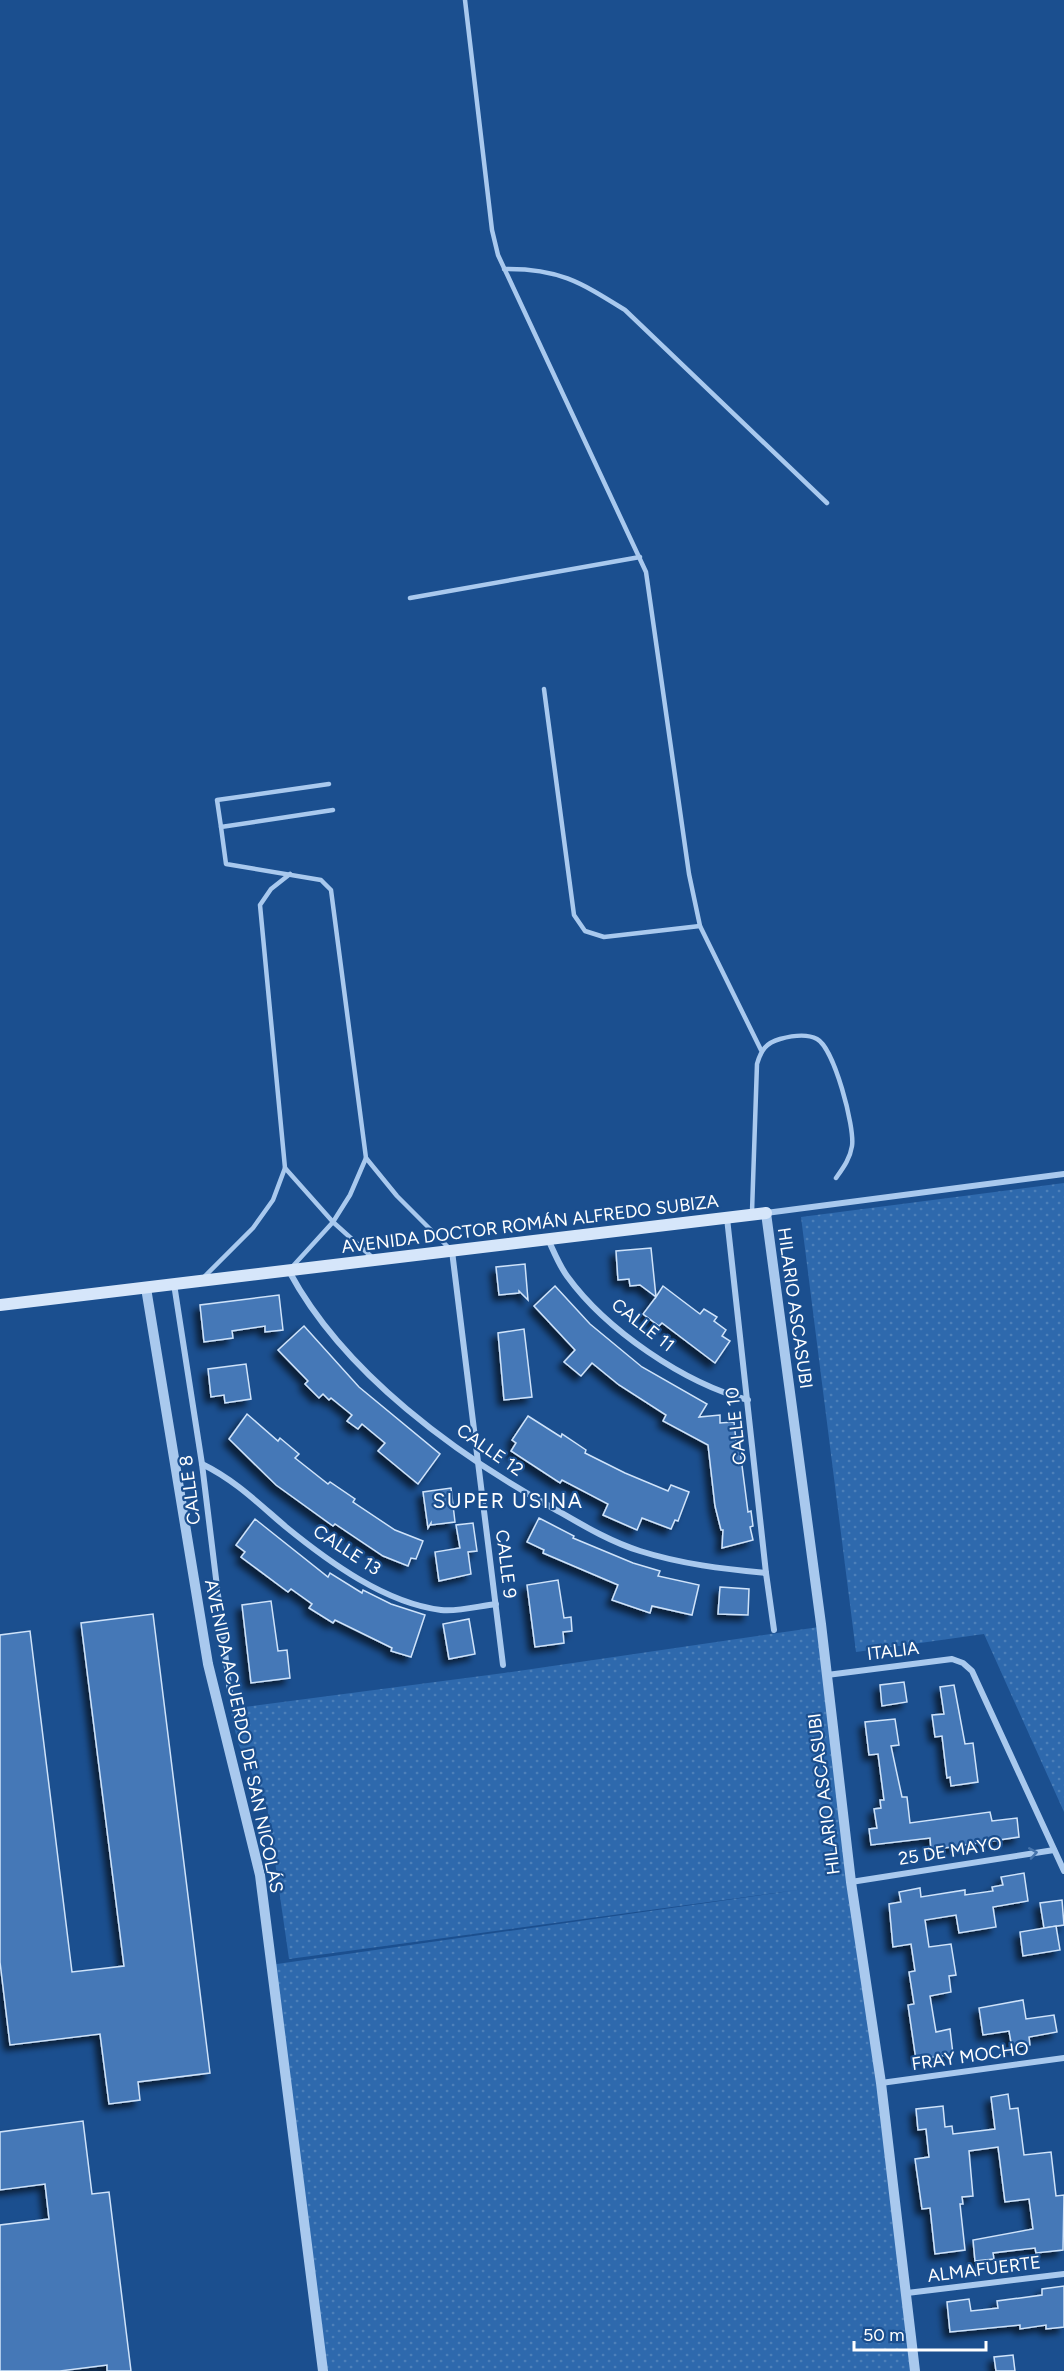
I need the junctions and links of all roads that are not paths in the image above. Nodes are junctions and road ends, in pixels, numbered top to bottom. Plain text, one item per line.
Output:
1 (465, 0) edge
2 (504, 269) junction
3 (827, 503) dead end
4 (640, 557) junction
5 (410, 598) dead end
6 (544, 688) dead end
7 (328, 784) dead end
8 (333, 810) dead end
9 (221, 827) junction
10 (290, 874) junction
11 (700, 926) junction
12 (761, 1050) junction
13 (366, 1158) junction
14 (285, 1168) junction
15 (1064, 1174) edge
16 (836, 1178) dead end
17 (766, 1213) junction
18 (752, 1215) junction
19 (727, 1218) junction
20 (333, 1222) junction
21 (548, 1239) junction
22 (453, 1251) junction
23 (375, 1260) junction
24 (289, 1271) junction
25 (200, 1281) junction
26 (174, 1284) junction
27 (146, 1288) junction
28 (0, 1305) edge
29 (748, 1400) junction
30 (478, 1462) junction
31 (202, 1464) junction
32 (766, 1573) junction
33 (496, 1604) junction
34 (774, 1630) dead end
35 (503, 1665) dead end
36 (827, 1675) junction
37 (230, 1693) dead end
38 (1054, 1850) junction
39 (1064, 1871) edge
40 (851, 1882) junction
41 (1064, 2058) edge
42 (881, 2083) junction
43 (1064, 2274) edge
44 (907, 2293) junction
45 (323, 2371) edge
46 (915, 2371) edge

1 - 2 lane
2 - 3 lane
2 - 4 lane
4 - 5 lane
4 - 11 lane
6 - 11 lane
7 - 9 lane
8 - 9 lane
9 - 10 lane
10 - 13 lane
10 - 14 lane
11 - 12 lane
12 - 16 lane
12 - 18 lane
13 - 20 lane
13 - 22 lane
14 - 20 lane
14 - 25 lane
15 - 17 street, AVENIDA DOCTOR ROMÁN ALFREDO SUBIZA
17 - 18 main road, AVENIDA DOCTOR ROMÁN ALFREDO SUBIZA
17 - 36 street, HILARIO ASCASUBI
18 - 19 main road, AVENIDA DOCTOR ROMÁN ALFREDO SUBIZA
19 - 21 main road, AVENIDA DOCTOR ROMÁN ALFREDO SUBIZA
19 - 29 street, CALLE 10
20 - 23 lane
20 - 24 lane
21 - 22 main road, AVENIDA DOCTOR ROMÁN ALFREDO SUBIZA
21 - 29 street, CALLE 11
22 - 23 main road, AVENIDA DOCTOR ROMÁN ALFREDO SUBIZA
22 - 30 street, CALLE 9
23 - 24 main road, AVENIDA DOCTOR ROMÁN ALFREDO SUBIZA
24 - 25 main road, AVENIDA DOCTOR ROMÁN ALFREDO SUBIZA
24 - 30 street, CALLE 12
25 - 26 main road, AVENIDA DOCTOR ROMÁN ALFREDO SUBIZA
26 - 27 main road, AVENIDA DOCTOR ROMÁN ALFREDO SUBIZA
26 - 31 street, CALLE 8
27 - 28 main road, AVENIDA DOCTOR ROMÁN ALFREDO SUBIZA
27 - 45 street, AVENIDA ACUERDO DE SAN NICOLÁS
29 - 32 street, CALLE 10
30 - 32 street, CALLE 12
30 - 33 street, CALLE 9
31 - 33 street, CALLE 13
31 - 37 street, CALLE 8
32 - 34 street, CALLE 10
33 - 35 street, CALLE 9
36 - 38 street, ITALIA
36 - 40 street, HILARIO ASCASUBI
38 - 39 street
40 -> 38 street, 25 DE MAYO
40 - 42 street, HILARIO ASCASUBI
41 - 42 street, FRAY MOCHO
42 - 44 street, HILARIO ASCASUBI
43 - 44 street, ALMAFUERTE
44 - 46 street, HILARIO ASCASUBI

